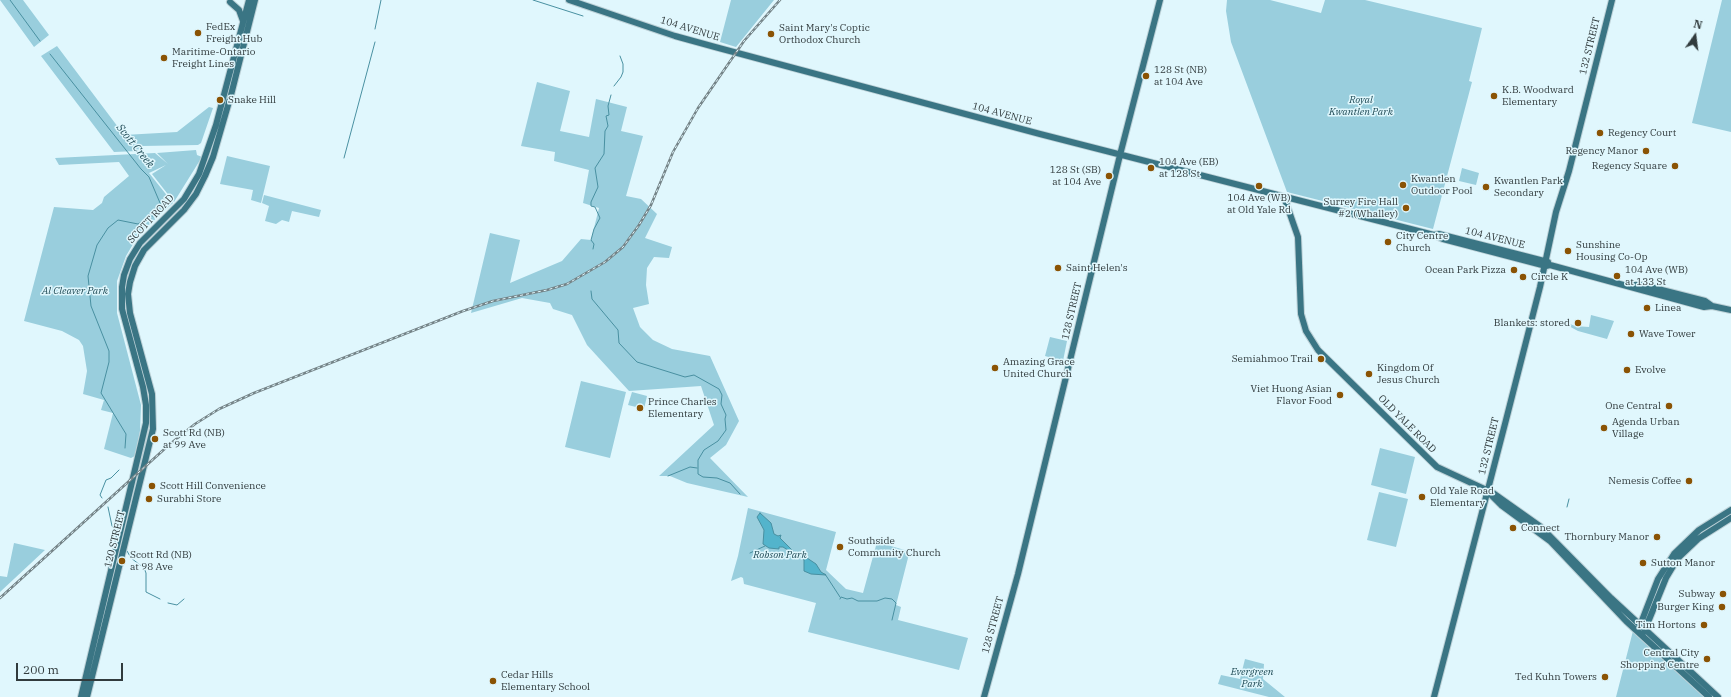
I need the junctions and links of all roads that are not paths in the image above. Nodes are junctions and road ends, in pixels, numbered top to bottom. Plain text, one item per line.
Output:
1 (249, 0) edge
2 (255, 0) edge
3 (569, 0) edge
4 (1160, 0) edge
5 (1612, 0) edge
6 (230, 2) dead end
7 (243, 21) junction
8 (228, 94) junction
9 (1120, 154) junction
10 (1284, 197) junction
11 (1546, 265) junction
12 (1731, 310) edge
13 (150, 385) joint
14 (143, 387) joint
15 (1488, 492) junction
16 (1501, 505) junction
17 (1483, 510) junction
18 (1731, 510) edge
19 (1731, 518) edge
20 (1662, 573) junction
21 (1660, 593) junction
22 (1641, 631) junction
23 (1716, 696) edge
24 (81, 697) edge
25 (87, 697) edge
26 (984, 697) edge
27 (1434, 697) edge
28 (1709, 697) edge

1 - 7 main road
2 - 8 main road
3 - 9 main road, 104 AVENUE
4 - 9 main road, 128 STREET
5 - 11 main road, 132 STREET
6 - 7 main road
7 - 8 main road
8 - 13 main road, SCOTT ROAD
8 - 14 main road, SCOTT ROAD
9 - 10 main road, 104 AVENUE
9 - 26 main road, 128 STREET
10 - 11 main road, 104 AVENUE
10 - 15 main road, OLD YALE ROAD
11 - 12 main road, 104 AVENUE
11 - 15 main road, 132 STREET
13 - 25 main road, 120 STREET
14 - 24 main road, 120 STREET
15 - 16 main road, OLD YALE ROAD
15 - 17 main road, 132 STREET
15 - 22 main road, OLD YALE ROAD
16 - 17 main road
16 - 22 main road, OLD YALE ROAD
17 - 27 main road, 132 STREET
18 - 20 main road
19 - 21 main road
20 - 21 main road
20 - 22 main road
21 - 22 main road
22 - 23 main road, OLD YALE ROAD
22 - 28 main road, OLD YALE ROAD

